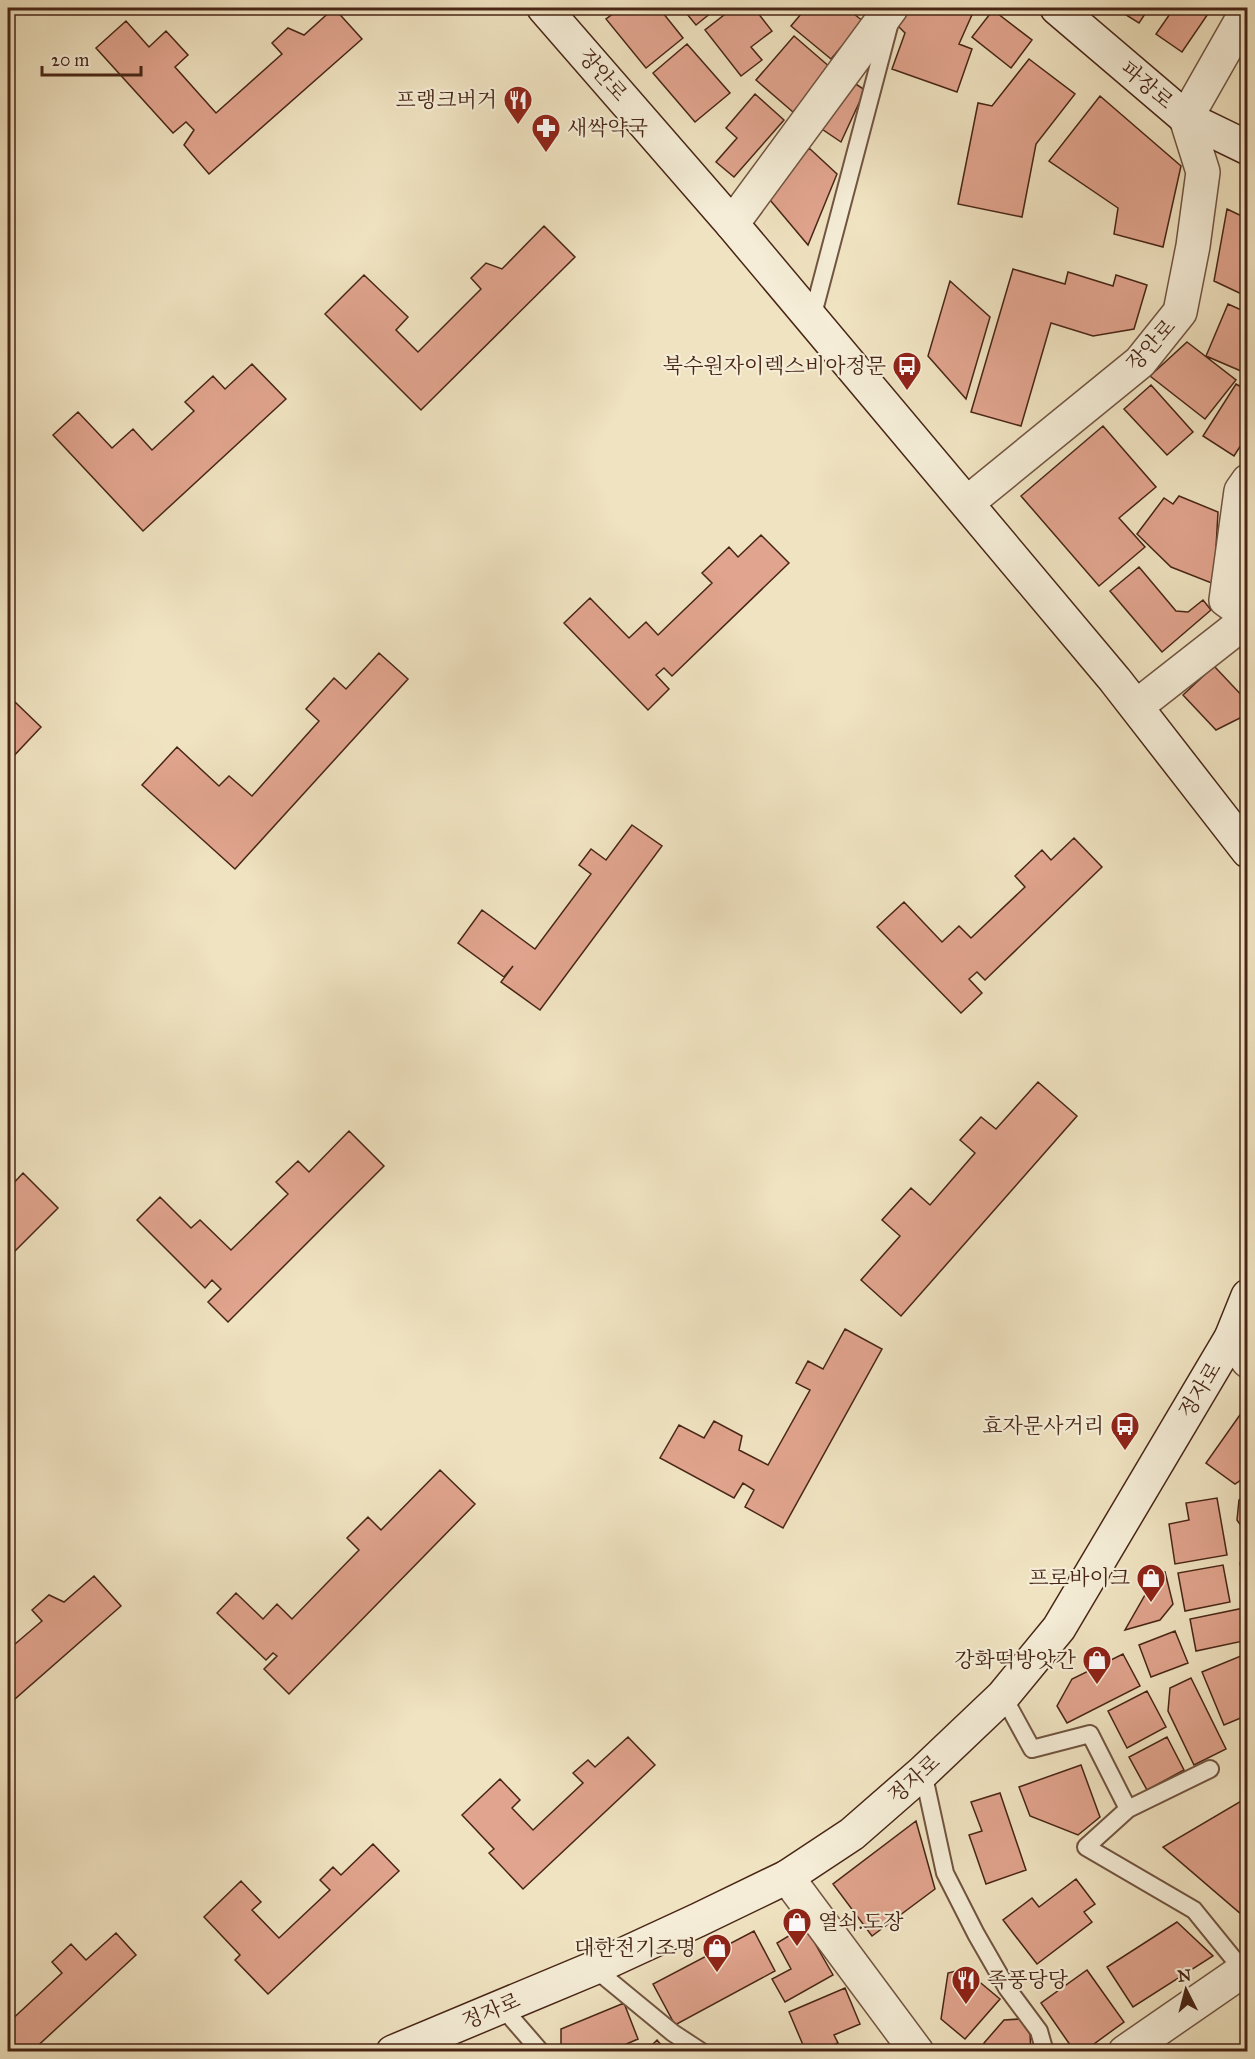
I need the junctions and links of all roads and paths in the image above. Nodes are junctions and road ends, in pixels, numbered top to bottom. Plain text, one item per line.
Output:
1 (544, 8) edge
2 (892, 8) edge
3 (1057, 8) edge
4 (1248, 9) edge
5 (1186, 118) junction
6 (1248, 148) edge
7 (732, 224) junction
8 (812, 318) junction
9 (1248, 481) edge
10 (967, 503) junction
11 (1248, 617) edge
12 (1137, 706) junction
13 (1245, 845) edge
14 (1248, 1296) edge
15 (1239, 1349) edge
16 (1003, 1696) junction
17 (1210, 1769) dead end
18 (923, 1772) junction
19 (1128, 1809) junction
20 (787, 1877) junction
21 (594, 1968) junction
22 (1246, 1971) edge
23 (502, 2007) junction
24 (393, 2052) edge
25 (541, 2052) edge
26 (702, 2052) edge
27 (917, 2052) edge
28 (1045, 2052) edge
29 (1125, 2052) edge

1 - 7 street, 장안로
2 - 7 street
2 - 8 lane
3 - 5 street, 파장로
4 - 5 street
5 - 6 street, 파장로
5 - 10 street, 장안로
7 - 8 street, 장안로
8 - 10 street, 장안로
9 - 11 street
10 - 12 street, 장안로
11 - 12 street
12 - 13 street, 장안로
14 - 15 street, 정자로
15 - 16 street, 정자로
16 - 18 street, 정자로
16 - 19 lane
17 - 19 lane
18 - 20 street, 정자로
18 - 28 lane
19 - 22 lane
20 - 21 street, 정자로
20 - 27 street
21 - 23 street, 정자로
21 - 26 lane
22 - 29 street
23 - 24 street, 정자로
23 - 25 lane

